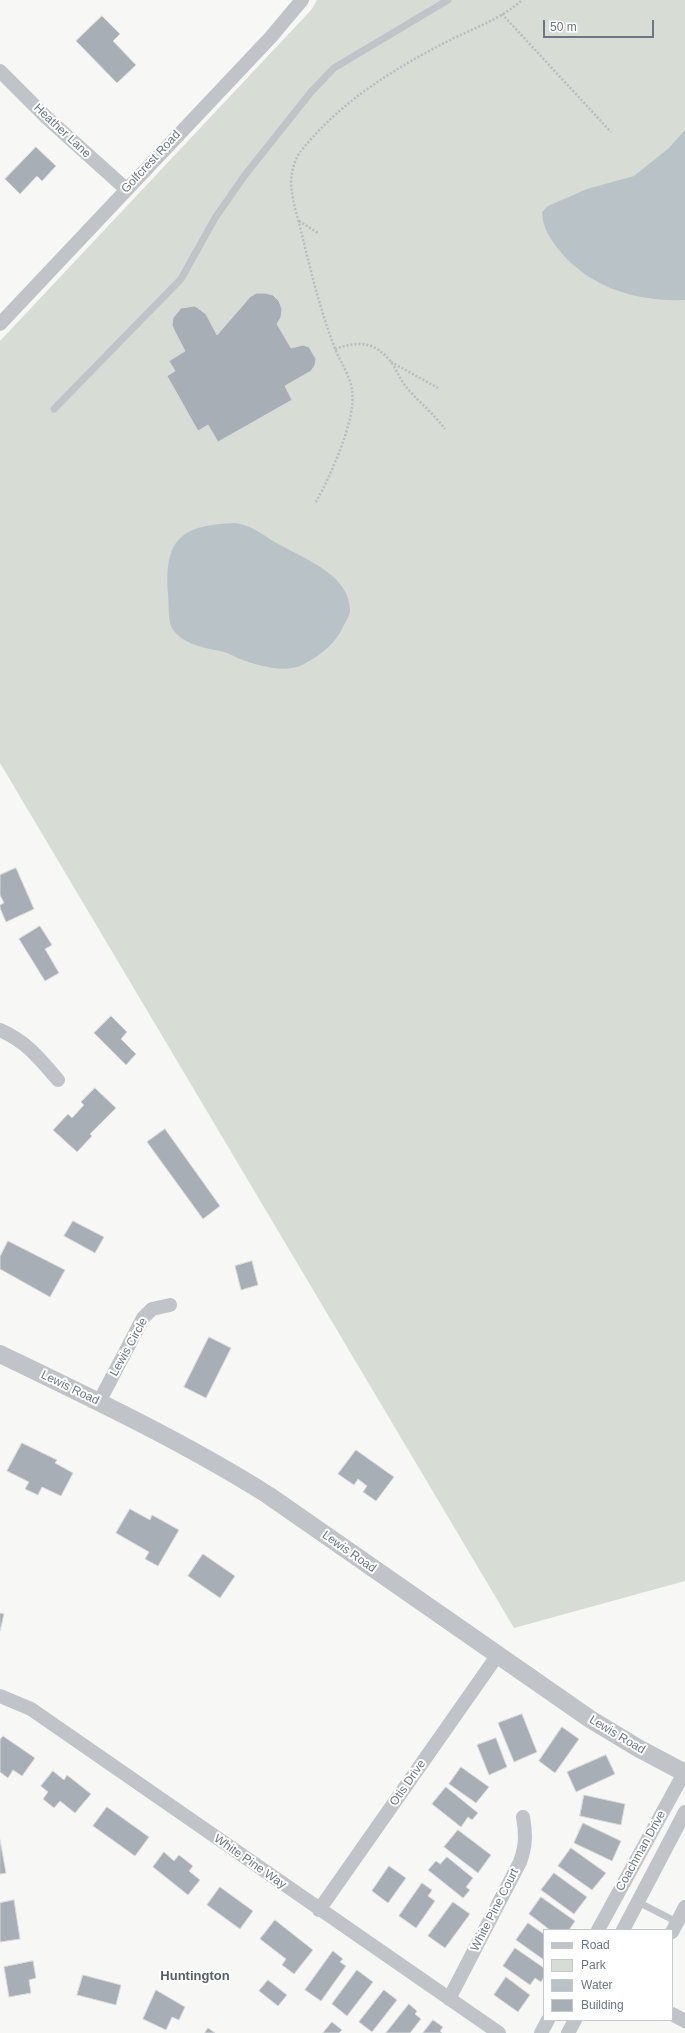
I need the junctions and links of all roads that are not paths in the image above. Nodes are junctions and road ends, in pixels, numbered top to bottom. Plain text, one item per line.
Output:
1 (302, 0) edge
2 (448, 0) edge
3 (0, 71) edge
4 (126, 189) junction
5 (0, 324) edge
6 (54, 409) dead end
7 (0, 1030) edge
8 (58, 1080) dead end
9 (170, 1305) dead end
10 (0, 1354) edge
11 (99, 1402) junction
12 (497, 1656) junction
13 (0, 1696) edge
14 (685, 1773) edge
15 (685, 1812) edge
16 (523, 1817) dead end
17 (638, 1902) junction
18 (685, 1907) edge
19 (319, 1910) junction
20 (674, 1927) edge
21 (599, 1929) edge
22 (624, 1929) edge
23 (449, 1999) junction
24 (673, 2015) edge
25 (547, 2021) edge
26 (574, 2021) edge
27 (685, 2021) edge
28 (499, 2033) edge
29 (541, 2033) edge
30 (568, 2033) edge

1 - 4 street, Golfcrest Road
2 - 6 lane
3 - 4 street, Heather Lane
4 - 5 street, Golfcrest Road
7 - 8 street
9 - 11 street, Lewis Circle
10 - 11 street, Lewis Road
11 - 12 street, Lewis Road
12 - 14 street, Lewis Road
12 - 19 street, Otis Drive
13 - 19 street, White Pine Way
14 - 21 street, Coachman Drive
15 - 17 street, Coachman Drive
16 - 23 street, White Pine Court
17 - 20 lane
17 - 22 street, Coachman Drive
18 - 20 street
19 - 23 street, White Pine Way
23 - 28 street, White Pine Way
24 - 27 street
25 - 29 street
26 - 30 street

